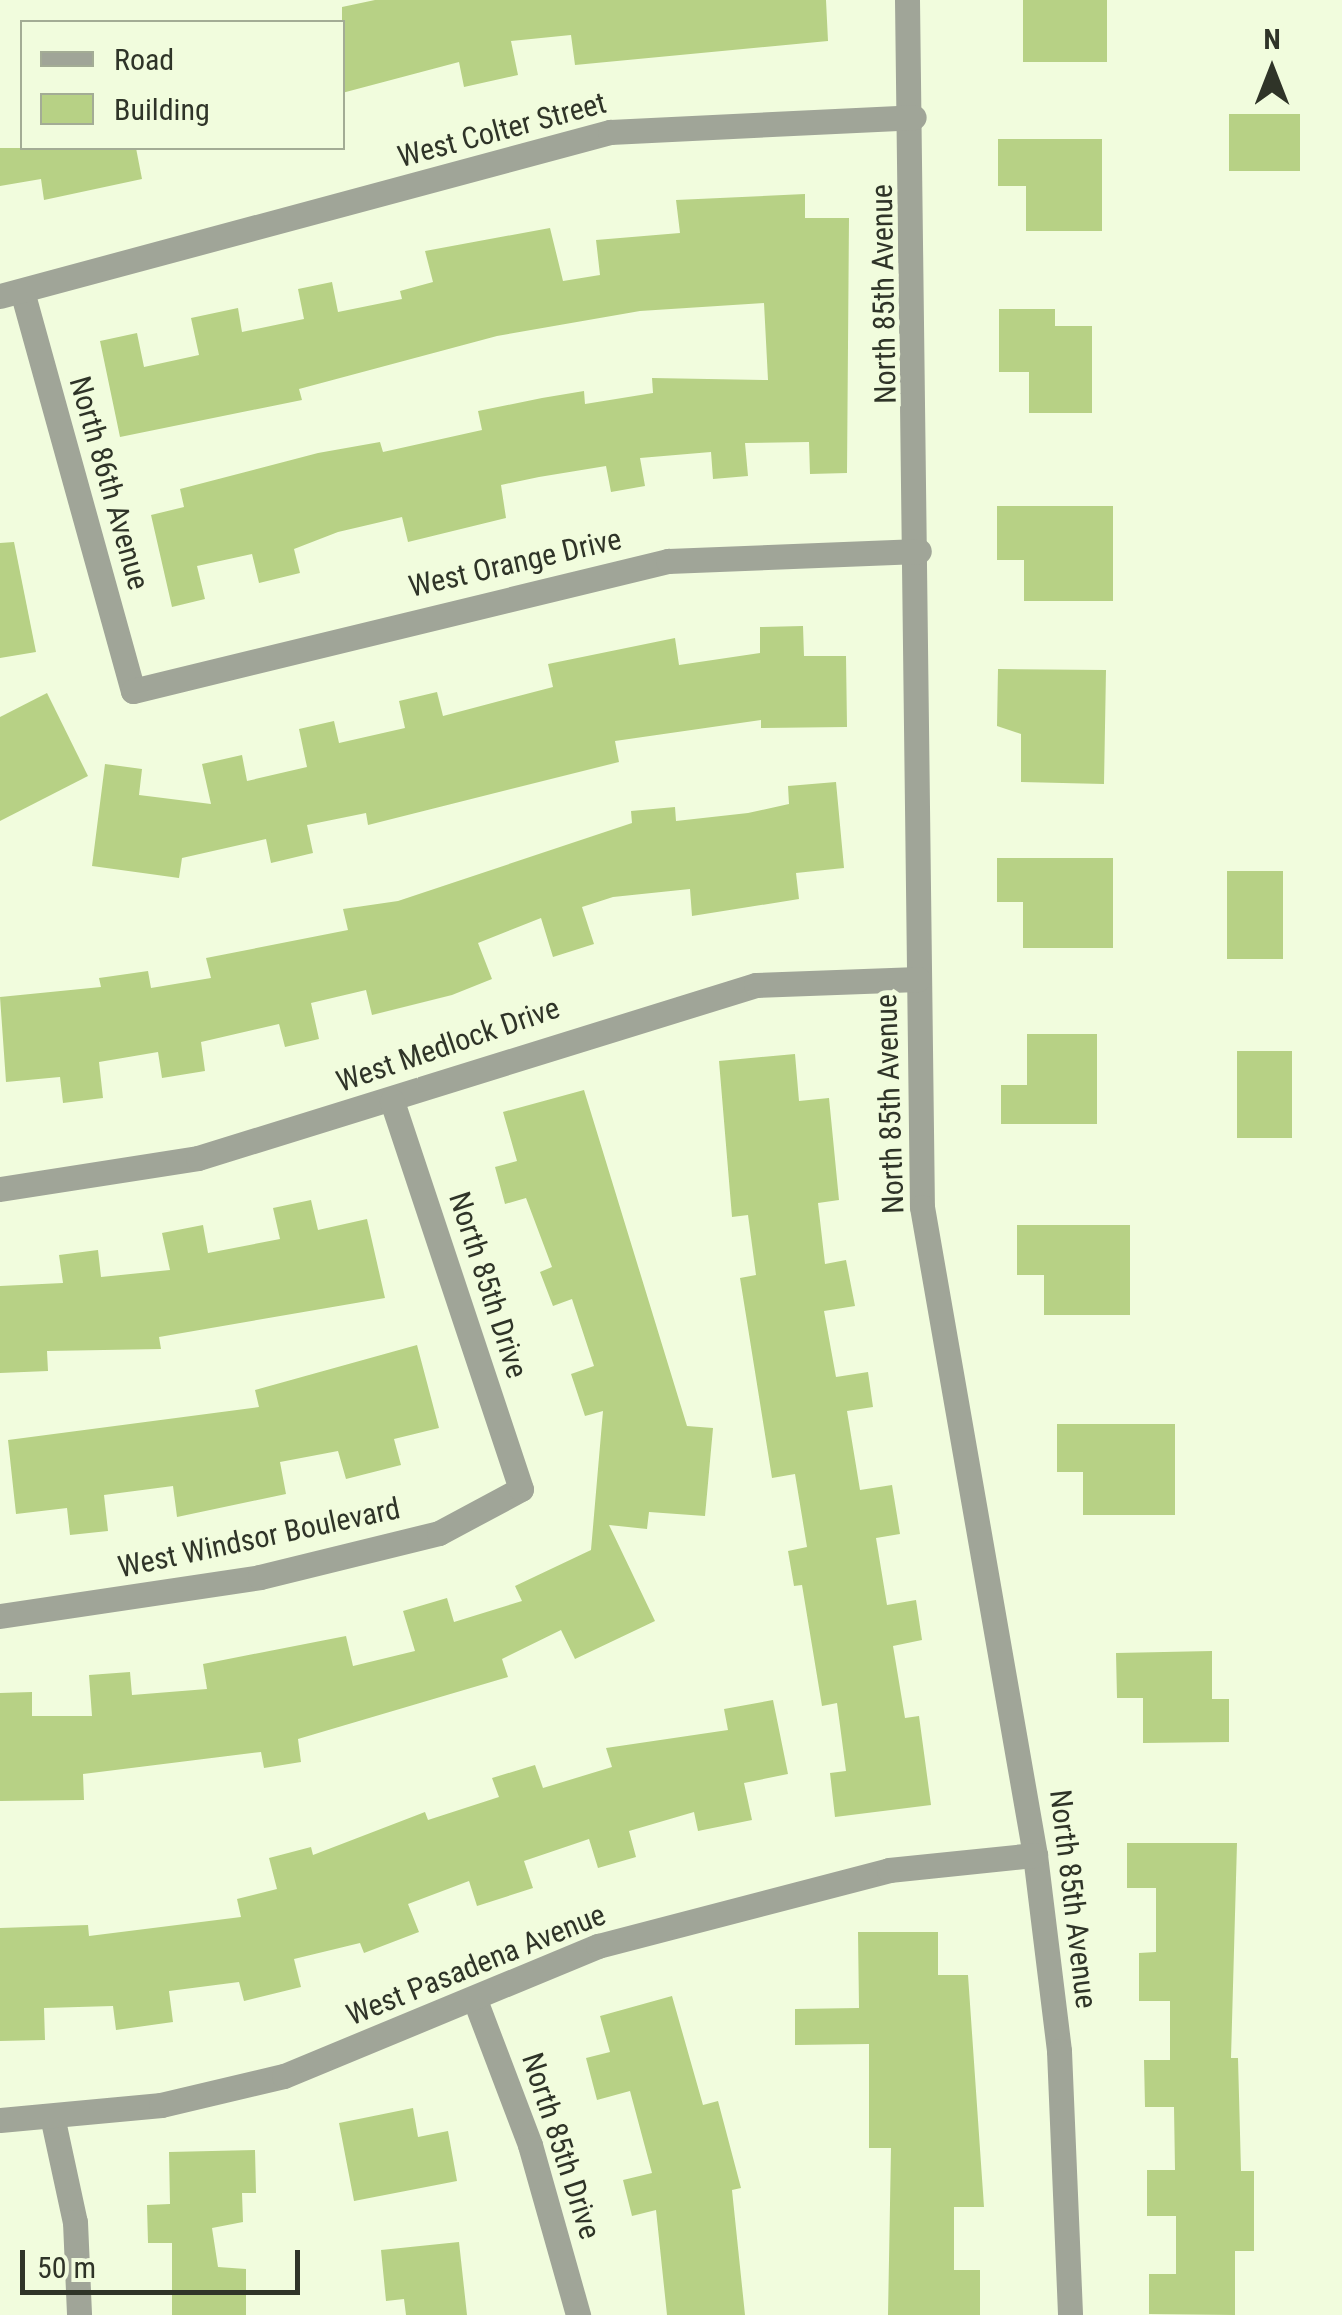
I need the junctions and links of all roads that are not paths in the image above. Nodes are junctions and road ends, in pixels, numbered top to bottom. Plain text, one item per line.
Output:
1 (907, 0) edge
2 (914, 118) junction
3 (11, 294) edge
4 (920, 551) junction
5 (134, 692) joint
6 (918, 979) junction
7 (392, 1102) junction
8 (0, 1188) edge
9 (521, 1489) joint
10 (0, 1616) edge
11 (1036, 1855) junction
12 (475, 2000) junction
13 (52, 2116) junction
14 (0, 2120) edge
15 (78, 2315) edge
16 (578, 2315) edge
17 (1070, 2315) edge

1 - 2 street, North 85th Avenue
2 - 3 street, West Colter Street
2 - 4 street, North 85th Avenue
3 - 5 street, North 86th Avenue
4 - 5 street, West Orange Drive
4 - 6 street, North 85th Avenue
6 - 7 street, West Medlock Drive
6 - 11 street, North 85th Avenue
7 - 8 street, West Medlock Drive
7 - 9 street, North 85th Drive
9 - 10 street, West Windsor Boulevard
11 - 12 street, West Pasadena Avenue
11 - 17 street, North 85th Avenue
12 - 13 street, West Pasadena Avenue
12 - 16 street, North 85th Drive
13 - 14 street, West Pasadena Avenue
13 - 15 street

